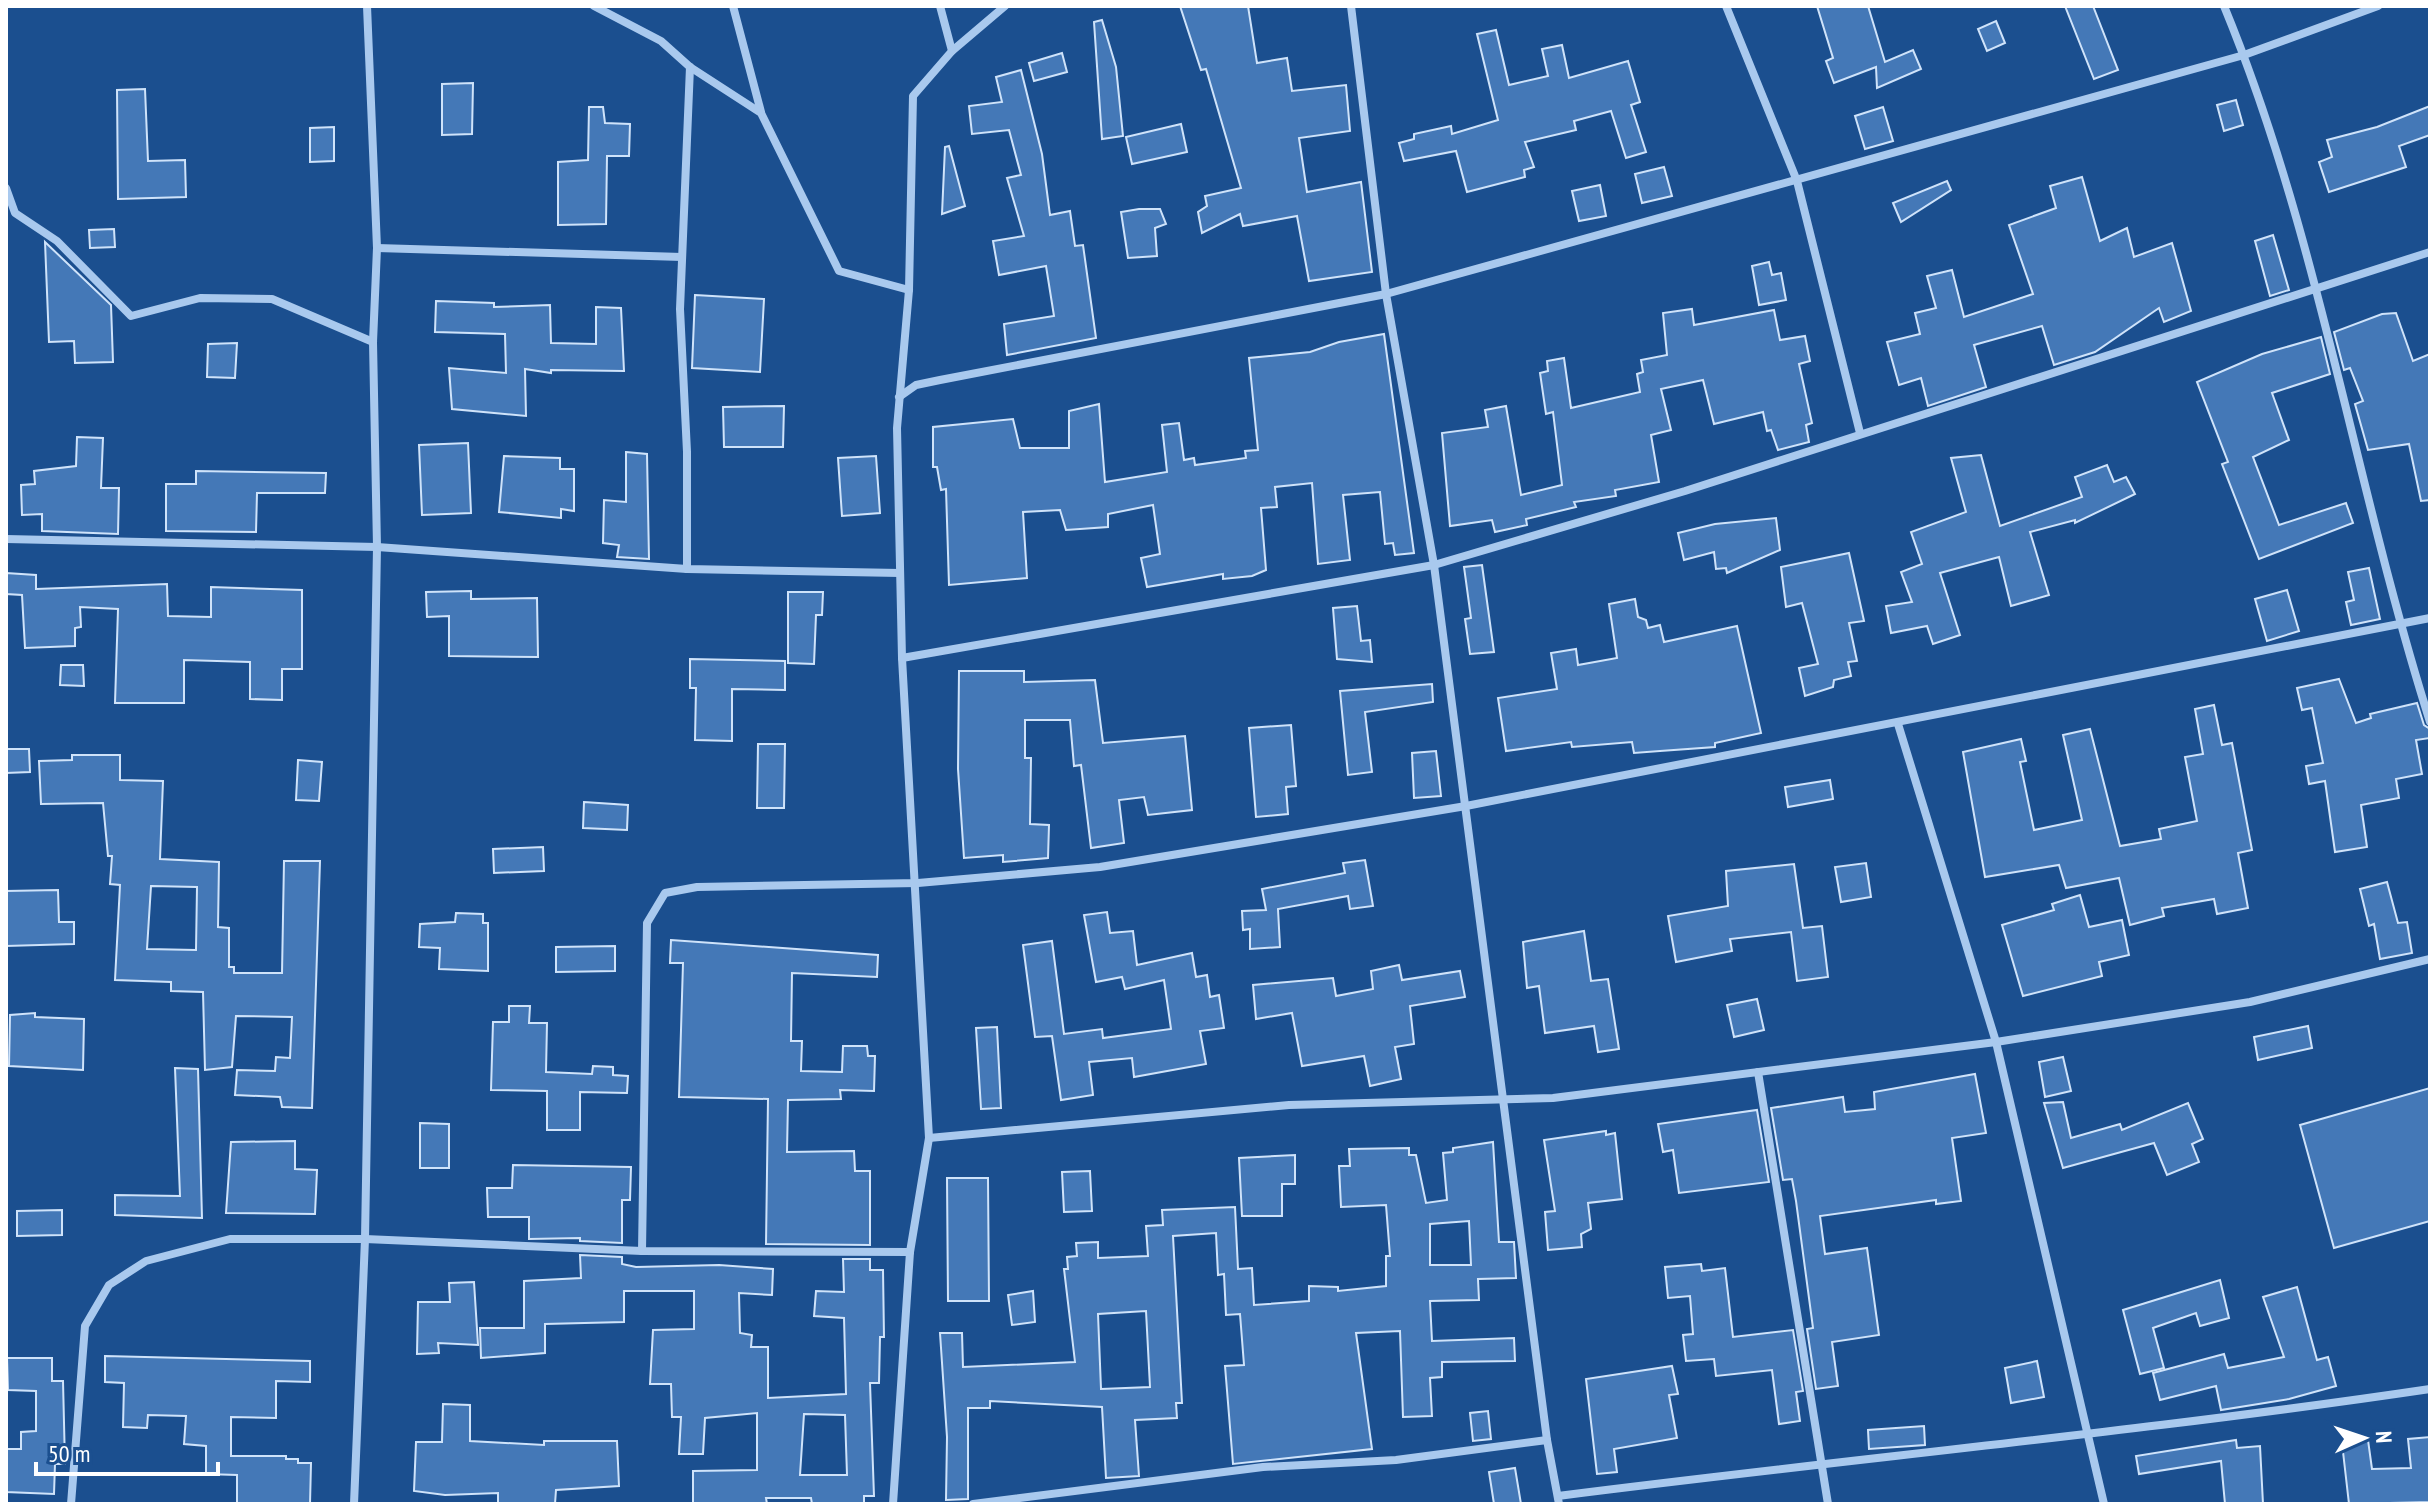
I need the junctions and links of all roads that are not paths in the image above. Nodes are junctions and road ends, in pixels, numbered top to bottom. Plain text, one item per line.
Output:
1 (367, 6) edge
2 (594, 6) edge
3 (733, 6) edge
4 (940, 6) edge
5 (1005, 6) edge
6 (1353, 6) edge
7 (1726, 6) edge
8 (2224, 6) edge
9 (2378, 6) edge
10 (952, 51) junction
11 (2244, 55) junction
12 (690, 67) junction
13 (761, 113) junction
14 (1797, 181) junction
15 (6, 188) edge
16 (377, 248) junction
17 (2430, 252) edge
18 (682, 257) junction
19 (2316, 289) junction
20 (909, 290) junction
21 (1386, 294) junction
22 (373, 342) junction
23 (899, 397) junction
24 (1860, 433) junction
25 (6, 539) edge
26 (377, 547) junction
27 (1434, 565) junction
28 (687, 569) junction
29 (900, 573) junction
30 (2430, 618) edge
31 (2399, 623) junction
32 (902, 658) junction
33 (2430, 722) edge
34 (1898, 724) junction
35 (1466, 806) junction
36 (918, 883) junction
37 (2430, 959) edge
38 (1996, 1042) junction
39 (1758, 1072) junction
40 (1503, 1100) junction
41 (929, 1138) junction
42 (365, 1239) junction
43 (642, 1251) junction
44 (910, 1252) junction
45 (2430, 1389) edge
46 (2090, 1435) junction
47 (1547, 1440) junction
48 (1819, 1462) junction
49 (1558, 1500) edge
50 (71, 1504) edge
51 (354, 1504) edge
52 (893, 1504) edge
53 (973, 1504) edge
54 (1828, 1504) edge
55 (2104, 1504) edge

1 - 16 street
2 - 12 street
3 - 13 street
4 - 10 street
5 - 10 street
6 - 21 street
7 - 14 street
8 - 11 street
9 - 11 street
10 - 20 street
11 - 14 street
11 - 19 street
12 - 13 street
12 - 18 street
13 - 20 street
14 - 21 street
14 - 24 street
15 - 22 street
16 - 18 street
16 - 22 street
17 - 19 street
18 - 28 street
19 - 24 street
19 - 31 street
20 - 23 street
21 - 23 street
21 - 27 street
22 - 26 street
23 - 29 street
24 - 27 street
25 - 26 street
26 - 28 street
26 - 42 street
27 - 32 street
27 - 35 street
28 - 29 street
29 - 32 street
30 - 31 street
31 - 33 street
31 - 34 street
32 - 36 street
34 - 35 street
34 - 38 street
35 - 36 street
35 - 40 street
36 - 41 street
36 - 43 street
37 - 38 street
38 - 39 street
38 - 46 street
39 - 40 street
39 - 48 street
40 - 41 street
40 - 47 street
41 - 44 street
42 - 43 street
42 - 50 street
42 - 51 street
43 - 44 street
44 - 52 street
45 - 46 street
46 - 48 street
46 - 55 street
47 - 49 street
47 - 53 street
48 - 49 street
48 - 54 street

